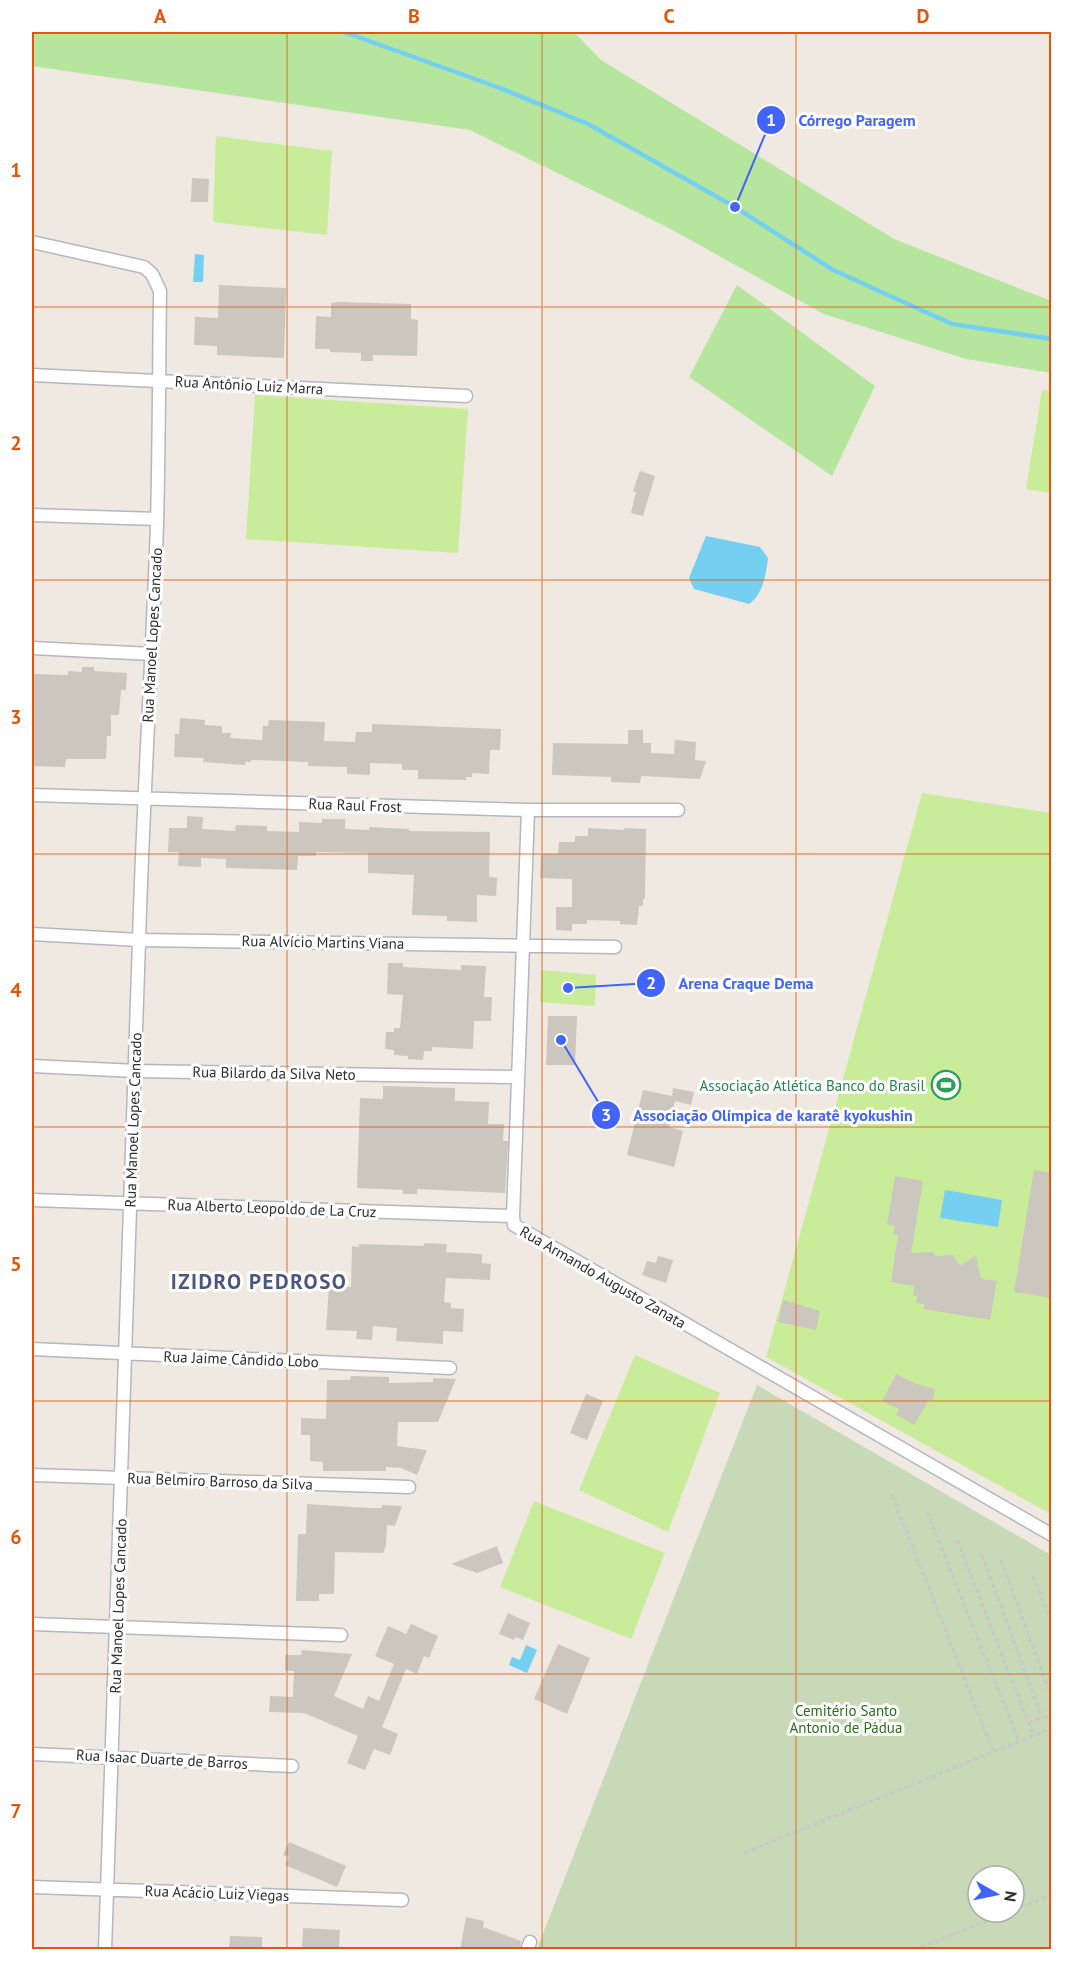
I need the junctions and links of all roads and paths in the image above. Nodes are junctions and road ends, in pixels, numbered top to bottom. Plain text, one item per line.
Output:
1 (32, 243) edge
2 (32, 375) edge
3 (159, 380) junction
4 (466, 396) dead end
5 (32, 515) edge
6 (157, 519) junction
7 (32, 648) edge
8 (152, 654) junction
9 (32, 795) edge
10 (144, 798) junction
11 (528, 810) junction
12 (678, 810) dead end
13 (32, 934) edge
14 (139, 940) junction
15 (523, 945) junction
16 (615, 947) dead end
17 (32, 1066) edge
18 (136, 1071) junction
19 (517, 1077) junction
20 (32, 1200) edge
21 (129, 1203) junction
22 (513, 1216) junction
23 (32, 1349) edge
24 (127, 1354) junction
25 (450, 1368) dead end
26 (32, 1475) edge
27 (122, 1478) junction
28 (409, 1487) dead end
29 (891, 1495) dead end
30 (927, 1512) dead end
31 (1052, 1536) edge
32 (957, 1540) dead end
33 (982, 1555) dead end
34 (1001, 1560) dead end
35 (1033, 1576) dead end
36 (1052, 1623) edge
37 (32, 1624) edge
38 (117, 1627) junction
39 (341, 1635) dead end
40 (1052, 1699) edge
41 (1052, 1714) edge
42 (1042, 1718) junction
43 (1029, 1723) junction
44 (1052, 1728) edge
45 (1034, 1736) junction
46 (1019, 1742) junction
47 (994, 1753) junction
48 (32, 1754) edge
49 (112, 1756) junction
50 (292, 1766) dead end
51 (744, 1853) dead end
52 (32, 1887) edge
53 (108, 1889) junction
54 (1052, 1895) edge
55 (402, 1900) dead end
56 (1026, 1905) edge
57 (979, 1924) edge
58 (105, 1950) edge
59 (914, 1950) edge

1 - 3 street, Rua Manoel Lopes Cancado
2 - 3 street, Rua Antônio Luiz Marra
3 - 4 street, Rua Antônio Luiz Marra
3 - 6 street, Rua Manoel Lopes Cancado
5 - 6 street
6 - 8 street, Rua Manoel Lopes Cancado
7 - 8 street
8 - 10 street, Rua Manoel Lopes Cancado
9 - 10 street, Rua Raul Frost
10 - 11 street, Rua Raul Frost
10 - 14 street, Rua Manoel Lopes Cancado
11 - 12 street, Rua Raul Frost
11 - 15 street, Rua Armando Augusto Zanata
13 - 14 street, Rua Alvício Martins Viana
14 - 15 street, Rua Alvício Martins Viana
14 - 18 street, Rua Manoel Lopes Cancado
15 - 16 street, Rua Alvício Martins Viana
15 - 19 street, Rua Armando Augusto Zanata
17 - 18 street, Rua Bilardo da Silva Neto
18 - 19 street, Rua Bilardo da Silva Neto
18 - 21 street, Rua Manoel Lopes Cancado
19 - 22 street, Rua Armando Augusto Zanata
20 - 21 street, Rua Alberto Leopoldo de La Cruz
21 - 22 street, Rua Alberto Leopoldo de La Cruz
21 - 24 street, Rua Manoel Lopes Cancado
22 - 31 street, Rua Armando Augusto Zanata
23 - 24 street, Rua Jaime Cândido Lobo
24 - 25 street, Rua Jaime Cândido Lobo
24 - 27 street, Rua Manoel Lopes Cancado
26 - 27 street, Rua Belmiro Barroso da Silva
27 - 28 street, Rua Belmiro Barroso da Silva
27 - 38 street, Rua Manoel Lopes Cancado
29 - 47 path
30 - 46 path
32 - 43 path
33 - 42 path
34 - 40 path
35 - 36 path
37 - 38 street
38 - 39 street
38 - 49 street, Rua Manoel Lopes Cancado
41 - 42 path
42 - 43 path
43 - 45 path
44 - 45 path
45 - 46 path
46 - 47 path
47 - 51 path
48 - 49 street, Rua Isaac Duarte de Barros
49 - 50 street, Rua Isaac Duarte de Barros
49 - 53 street, Rua Manoel Lopes Cancado
52 - 53 street, Rua Acácio Luiz Viegas
53 - 55 street, Rua Acácio Luiz Viegas
53 - 58 street, Rua Manoel Lopes Cancado
54 - 56 path
57 - 59 path

